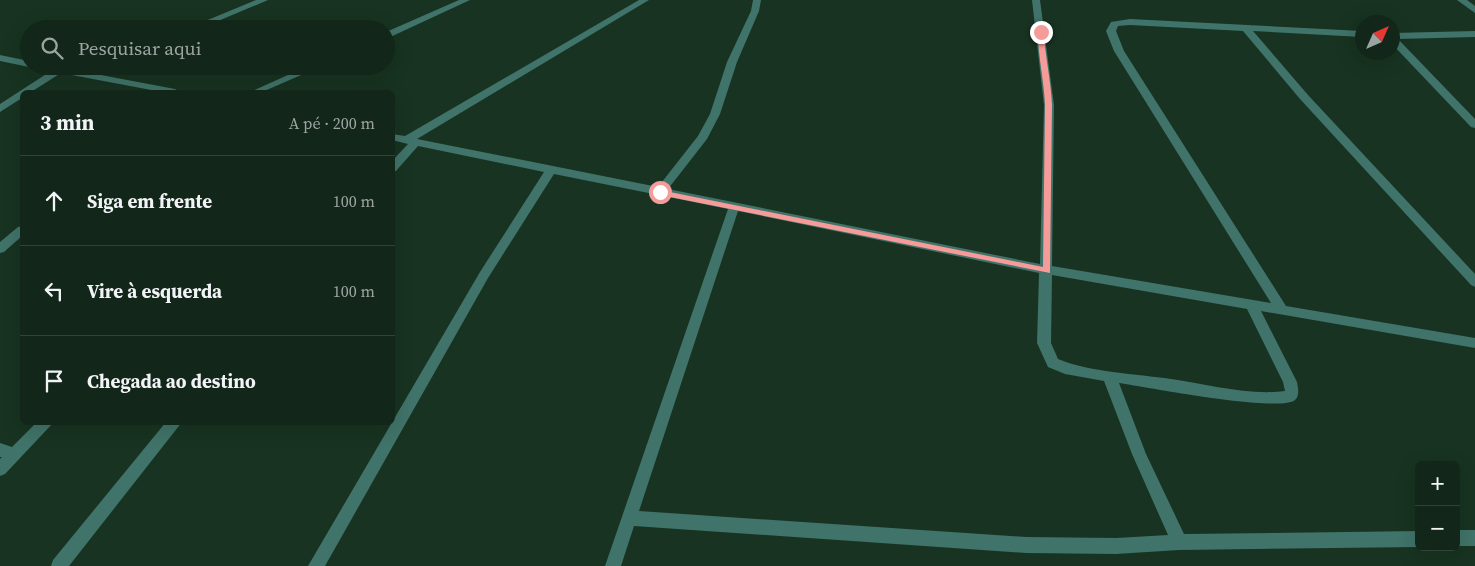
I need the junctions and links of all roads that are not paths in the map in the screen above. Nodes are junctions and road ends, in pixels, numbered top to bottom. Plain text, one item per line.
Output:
1 (264, 0) edge
2 (466, 0) edge
3 (645, 0) edge
4 (758, 0) edge
5 (1036, 0) edge
6 (1461, 0) edge
7 (1475, 10) edge
8 (213, 20) edge
9 (1246, 28) junction
10 (395, 32) edge
11 (1355, 34) edge
12 (1475, 34) edge
13 (1400, 37) edge
14 (1400, 45) edge
15 (0, 58) edge
16 (20, 62) edge
17 (52, 75) edge
18 (78, 75) edge
19 (295, 75) edge
20 (29, 90) edge
21 (164, 90) edge
22 (260, 90) edge
23 (20, 96) edge
24 (0, 109) edge
25 (1475, 125) edge
26 (395, 138) edge
27 (411, 141) junction
28 (395, 164) edge
29 (551, 170) junction
30 (660, 192) junction
31 (734, 207) junction
32 (20, 232) edge
33 (0, 249) edge
34 (1047, 270) junction
35 (1475, 282) edge
36 (1251, 304) junction
37 (1282, 310) junction
38 (1475, 343) edge
39 (1110, 376) junction
40 (44, 425) edge
41 (173, 425) edge
42 (0, 450) edge
43 (15, 454) junction
44 (0, 469) edge
45 (630, 518) junction
46 (1460, 538) edge
47 (1475, 538) edge
48 (1415, 539) edge
49 (1179, 542) junction
50 (59, 566) edge
51 (316, 566) edge
52 (613, 566) edge

1 - 8 street
2 - 10 street
3 - 27 street
4 - 30 street
5 - 34 street
6 - 7 street
9 - 11 street
9 - 35 street
9 - 37 street
12 - 13 street
14 - 25 street
15 - 16 street
17 - 20 street
18 - 21 street
19 - 22 street
23 - 24 street
26 - 27 street
27 - 28 street
27 - 29 street
29 - 30 street
29 - 51 street
30 - 31 street
31 - 34 street
31 - 45 street
32 - 33 street
34 - 36 street
34 - 39 street
36 - 37 street
36 - 39 street
37 - 38 street
39 - 49 street
40 - 43 street
41 - 50 street
42 - 43 street
43 - 44 street
45 - 49 street
45 - 52 street
46 - 47 street
48 - 49 street

